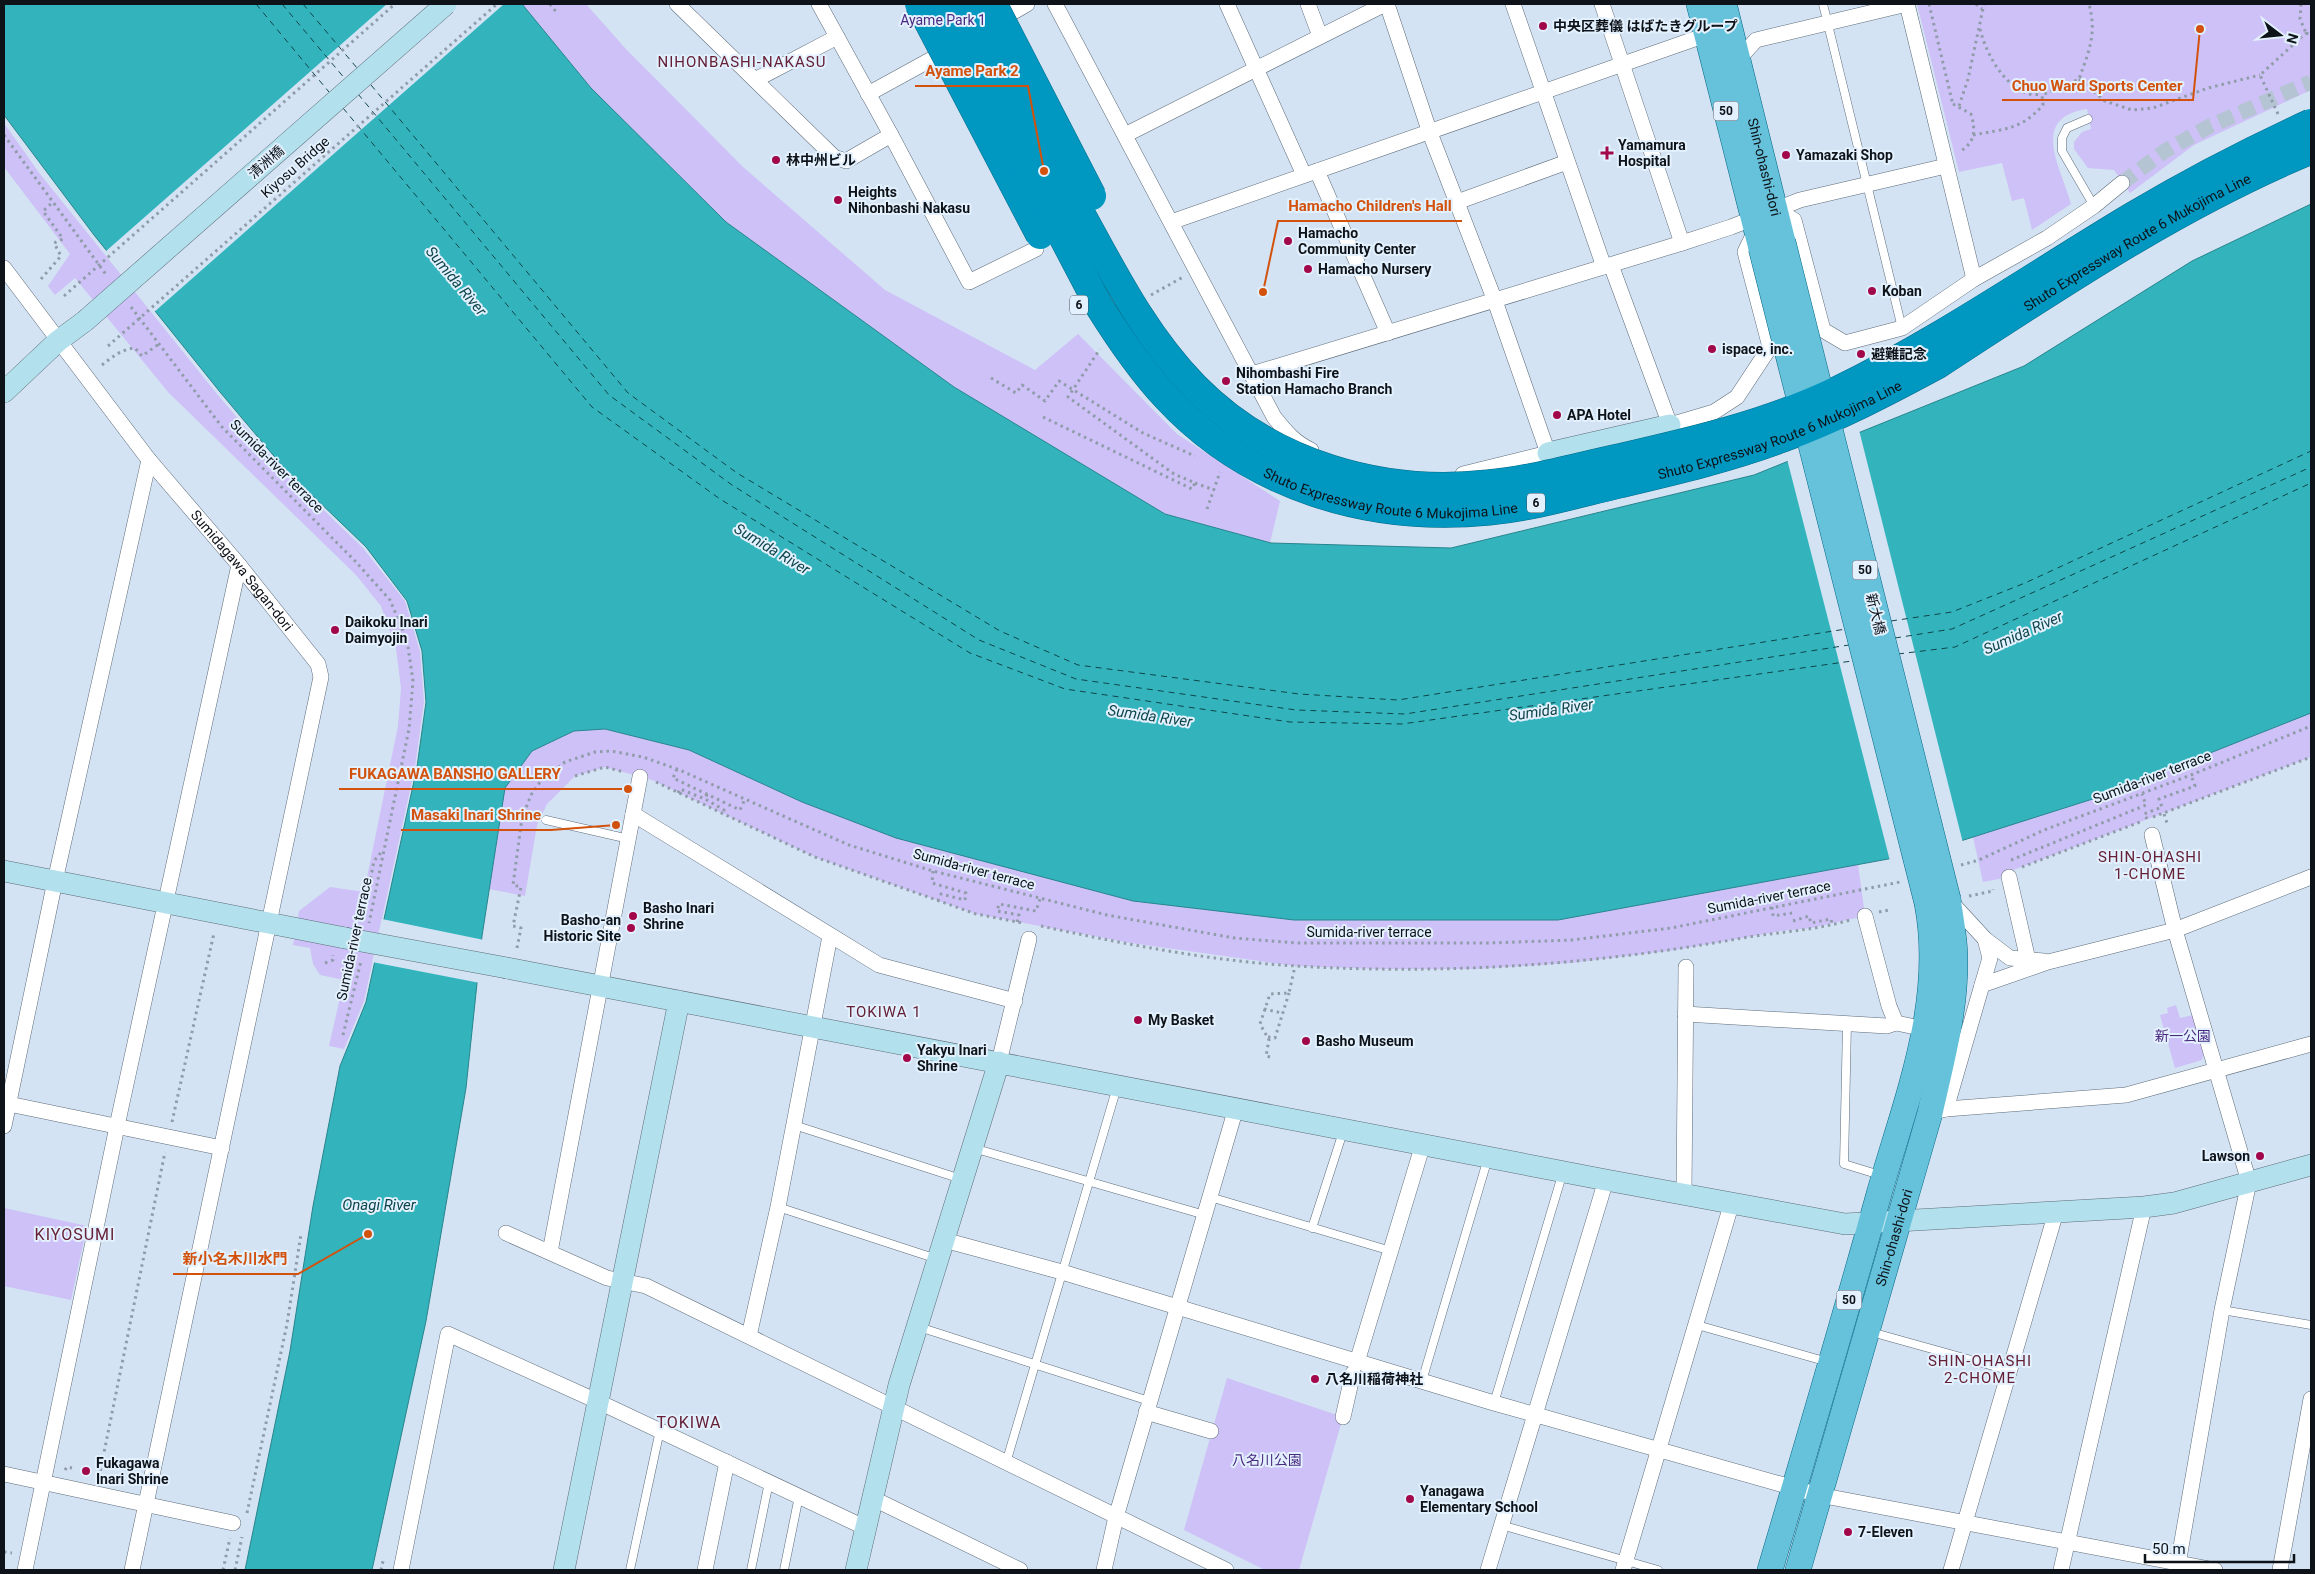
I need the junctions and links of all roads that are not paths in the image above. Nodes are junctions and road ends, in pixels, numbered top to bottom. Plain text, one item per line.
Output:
1 (446, 4) edge
2 (678, 4) edge
3 (819, 4) edge
4 (919, 4) edge
5 (941, 4) edge
6 (970, 4) edge
7 (993, 4) edge
8 (1027, 4) edge
9 (1055, 4) edge
10 (1227, 4) edge
11 (1308, 4) edge
12 (1386, 4) edge
13 (1513, 4) edge
14 (1602, 4) edge
15 (1699, 4) edge
16 (1724, 4) edge
17 (1823, 4) edge
18 (1907, 4) edge
19 (1827, 23) junction
20 (1706, 35) junction
21 (1320, 36) junction
22 (837, 37) junction
23 (1738, 60) junction
24 (1622, 66) junction
25 (1256, 67) junction
26 (758, 79) junction
27 (868, 94) junction
28 (1542, 94) junction
29 (2088, 119) dead end
30 (2311, 123) edge
31 (1430, 133) junction
32 (891, 135) junction
33 (1125, 135) junction
34 (2311, 150) edge
35 (1945, 161) junction
36 (1566, 162) junction
37 (1311, 173) junction
38 (1867, 183) junction
39 (2122, 183) tunnel mouth
40 (1457, 202) junction
41 (2094, 206) junction
42 (1171, 222) junction
43 (1765, 229) junction
44 (1682, 243) junction
45 (1036, 249) dead end
46 (1608, 266) junction
47 (4, 268) edge
48 (1974, 279) junction
49 (1495, 301) junction
50 (1902, 328) junction
51 (1388, 333) junction
52 (58, 341) junction
53 (1184, 374) junction
54 (1252, 374) junction
55 (4, 392) edge
56 (1167, 398) junction
57 (1670, 425) junction
58 (1548, 453) junction
59 (149, 460) junction
60 (239, 565) junction
61 (640, 777) road end
62 (633, 814) junction
63 (546, 820) dead end
64 (2152, 835) dead end
65 (628, 839) junction
66 (4, 871) edge
67 (2009, 877) road end
68 (2311, 878) edge
69 (55, 881) junction
70 (1947, 899) junction
71 (165, 902) junction
72 (1865, 916) road end
73 (269, 922) junction
74 (2175, 930) junction
75 (1032, 932) road end
76 (830, 936) junction
77 (1985, 938) junction
78 (2028, 960) junction
79 (2048, 962) junction
80 (1686, 967) dead end
81 (601, 985) junction
82 (1982, 985) junction
83 (679, 1001) junction
84 (1015, 1001) junction
85 (1685, 1014) junction
86 (1896, 1023) junction
87 (1847, 1024) junction
88 (811, 1026) junction
89 (1925, 1029) junction
90 (2311, 1044) edge
91 (999, 1062) junction
92 (2218, 1071) junction
93 (1117, 1086) junction
94 (6, 1104) edge
95 (1236, 1108) junction
96 (1938, 1111) junction
97 (794, 1125) junction
98 (4, 1126) edge
99 (116, 1127) junction
100 (1344, 1129) junction
101 (1423, 1144) junction
102 (222, 1148) junction
103 (973, 1148) junction
104 (1489, 1156) junction
105 (2311, 1165) edge
106 (1564, 1170) junction
107 (1884, 1177) junction
108 (963, 1179) junction
109 (1606, 1180) junction
110 (2249, 1182) junction
111 (1088, 1183) junction
112 (1684, 1194) junction
113 (1210, 1197) junction
114 (1732, 1202) junction
115 (778, 1207) junction
116 (2144, 1207) junction
117 (2056, 1212) junction
118 (1205, 1215) junction
119 (1898, 1222) junction
120 (1871, 1223) junction
121 (1312, 1228) junction
122 (506, 1232) dead end
123 (941, 1250) junction
124 (1391, 1251) junction
125 (550, 1252) junction
126 (1062, 1272) junction
127 (623, 1282) junction
128 (1177, 1308) junction
129 (2222, 1310) junction
130 (1697, 1325) junction
131 (2311, 1325) edge
132 (917, 1327) junction
133 (1869, 1332) junction
134 (749, 1336) junction
135 (1832, 1363) junction
136 (1035, 1364) junction
137 (1355, 1368) junction
138 (2011, 1371) junction
139 (1422, 1382) junction
140 (2311, 1398) edge
141 (599, 1402) junction
142 (1494, 1403) junction
143 (893, 1407) junction
144 (1148, 1407) junction
145 (1535, 1414) junction
146 (1343, 1417) dead end
147 (660, 1430) junction
148 (1211, 1432) dead end
149 (1659, 1450) junction
150 (727, 1462) junction
151 (1006, 1463) junction
152 (4, 1474) edge
153 (43, 1482) junction
154 (769, 1482) junction
155 (1794, 1488) junction
156 (1820, 1495) junction
157 (799, 1496) junction
158 (872, 1498) junction
159 (146, 1505) junction
160 (1116, 1516) junction
161 (1965, 1523) junction
162 (241, 1525) road end
163 (1501, 1526) junction
164 (866, 1528) junction
165 (2067, 1542) junction
166 (1625, 1566) edge
167 (2177, 1567) edge
168 (1011, 1568) edge
169 (24, 1570) edge
170 (132, 1570) edge
171 (401, 1570) edge
172 (564, 1570) edge
173 (630, 1570) edge
174 (705, 1570) edge
175 (751, 1570) edge
176 (784, 1570) edge
177 (856, 1570) edge
178 (1104, 1570) edge
179 (1226, 1570) edge
180 (1488, 1570) edge
181 (1658, 1570) edge
182 (1770, 1570) edge
183 (1798, 1570) edge
184 (1951, 1570) edge
185 (2061, 1570) edge
186 (2215, 1570) edge
187 (2280, 1570) edge

1 - 52 street, 清洲橋, bridge
2 - 26 street
3 - 22 street
4 - 56 highway, 6, bridge
5 - 56 highway, Shuto Expressway Route 6 Mukojima Line / 6, bridge
6 - 53 highway, Shuto Expressway Route 6 Mukojima Line / 6, bridge
7 - 53 highway, bridge
8 - 27 street
9 - 33 street
10 - 25 street
11 - 21 street
12 - 21 street
12 - 31 street
13 - 28 street
14 - 24 street
15 - 20 main road, 50
16 - 23 main road, Shin-ohashi-dori / 50
17 - 19 lane
18 - 19 street
18 - 35 street
19 - 23 street
19 - 38 lane
20 - 24 street
20 - 43 main road, 50
21 - 25 street
22 - 26 street
22 - 27 street
23 - 43 main road, Shin-ohashi-dori / 50
24 - 28 street
24 - 44 street
25 - 33 street
25 - 37 street
26 - 32 street
27 - 32 street
28 - 31 street
28 - 36 street
29 - 41 lane
30 - 53 highway, Shuto Expressway Route 6 Mukojima Line / 6, bridge
31 - 37 street
31 - 40 street
32 - 45 street
33 - 42 street
34 - 56 highway, Shuto Expressway Route 6 Mukojima Line / 6, bridge
35 - 38 street
35 - 48 street
36 - 40 street
36 - 46 street
37 - 42 street
37 - 51 street
38 - 43 street
38 - 50 lane
39 - 41 street
40 - 49 street
41 - 48 street
42 - 54 street
43 - 44 street
43 - 50 street
43 - 57 street
43 - 70 main road, 新大橋 / 50, bridge
44 - 46 street
46 - 49 street
46 - 57 street
47 - 52 street, Sumidagawa Sagan-dori
48 - 50 street
49 - 51 street
49 - 58 street
51 - 54 street
52 - 55 street, 清洲橋
52 - 59 street, Sumidagawa Sagan-dori
54 - 58 street
57 - 58 street
59 - 60 street, Sumidagawa Sagan-dori
59 - 69 street
60 - 71 street
60 - 73 street, Sumidagawa Sagan-dori
61 - 62 street
62 - 65 street
62 - 76 street
63 - 65 lane
64 - 74 street
65 - 81 street
66 - 69 street
67 - 78 street
68 - 74 street
69 - 71 street
69 - 94 street
70 - 77 street
70 - 89 main road, Shin-ohashi-dori / 50
70 - 96 main road, Shin-ohashi-dori / 50
71 - 73 street
71 - 99 street
72 - 86 street
73 - 81 street, bridge
73 - 102 street, Sumidagawa Sagan-dori
74 - 79 street
74 - 92 street
75 - 84 street
76 - 84 street
76 - 88 street
77 - 78 street
77 - 82 street
78 - 79 street
79 - 82 street
80 - 85 street
81 - 83 street
81 - 125 street
82 - 96 street
83 - 88 street
83 - 127 street
84 - 91 street
85 - 87 street
85 - 112 street
86 - 87 street
86 - 89 street
87 - 107 lane
88 - 91 street
88 - 97 street
89 - 107 main road, Shin-ohashi-dori / 50
90 - 92 street
91 - 93 street
91 - 103 street
92 - 96 street
92 - 110 street
93 - 95 street
93 - 111 lane
94 - 98 street
94 - 99 street
95 - 100 street
95 - 113 street
96 - 119 main road, Shin-ohashi-dori / 50
97 - 108 lane
97 - 115 street
99 - 102 street
99 - 153 street
100 - 101 street
100 - 121 lane
101 - 104 street
101 - 124 street
102 - 159 street, Sumidagawa Sagan-dori
103 - 108 street
103 - 111 lane
104 - 106 street
104 - 139 lane
105 - 110 street
106 - 109 street
106 - 142 lane
107 - 120 main road, Shin-ohashi-dori / 50
108 - 123 street
109 - 112 street
109 - 145 street
110 - 116 street
110 - 129 street
111 - 118 lane
111 - 126 lane
112 - 114 street
113 - 118 street
113 - 121 lane
114 - 120 street
114 - 130 street
115 - 123 lane
115 - 134 street
116 - 117 street
116 - 165 street
117 - 119 street
117 - 138 street
118 - 128 street
119 - 120 street
119 - 133 main road, Shin-ohashi-dori / 50
120 - 135 main road, Shin-ohashi-dori / 50
121 - 124 lane
122 - 125 street
123 - 126 street
123 - 132 street
124 - 137 street
125 - 127 street
126 - 128 street
126 - 136 lane
127 - 134 street
127 - 141 street
128 - 137 street
128 - 144 street
129 - 131 lane
129 - 167 street
130 - 135 lane
130 - 149 street
132 - 136 lane
132 - 143 street
133 - 138 lane
133 - 156 main road, Shin-ohashi-dori / 50
134 - 143 street
135 - 155 main road, Shin-ohashi-dori / 50
136 - 144 lane
136 - 151 lane
137 - 139 street
137 - 146 street
138 - 161 street
139 - 142 street
140 - 187 street
141 - 147 street
141 - 171 street
141 - 172 street
142 - 145 street
143 - 151 street
143 - 158 street
144 - 148 street
144 - 160 street
145 - 149 street
145 - 163 street
147 - 150 street
147 - 173 lane
149 - 155 street
149 - 166 street
150 - 154 street
150 - 174 street
151 - 160 street
152 - 153 street
153 - 159 street
153 - 169 street
154 - 157 street
154 - 175 lane
155 - 156 street
155 - 182 main road, Shin-ohashi-dori / 50
156 - 161 street
156 - 183 main road, Shin-ohashi-dori / 50
157 - 164 street
157 - 176 lane
158 - 164 street
158 - 168 street
159 - 162 street
159 - 170 street, Sumidagawa Sagan-dori
160 - 178 street
160 - 179 street
161 - 165 street
161 - 184 street
163 - 166 lane
163 - 180 street
164 - 177 street
165 - 167 street
165 - 185 street
166 - 181 lane
167 - 186 street

